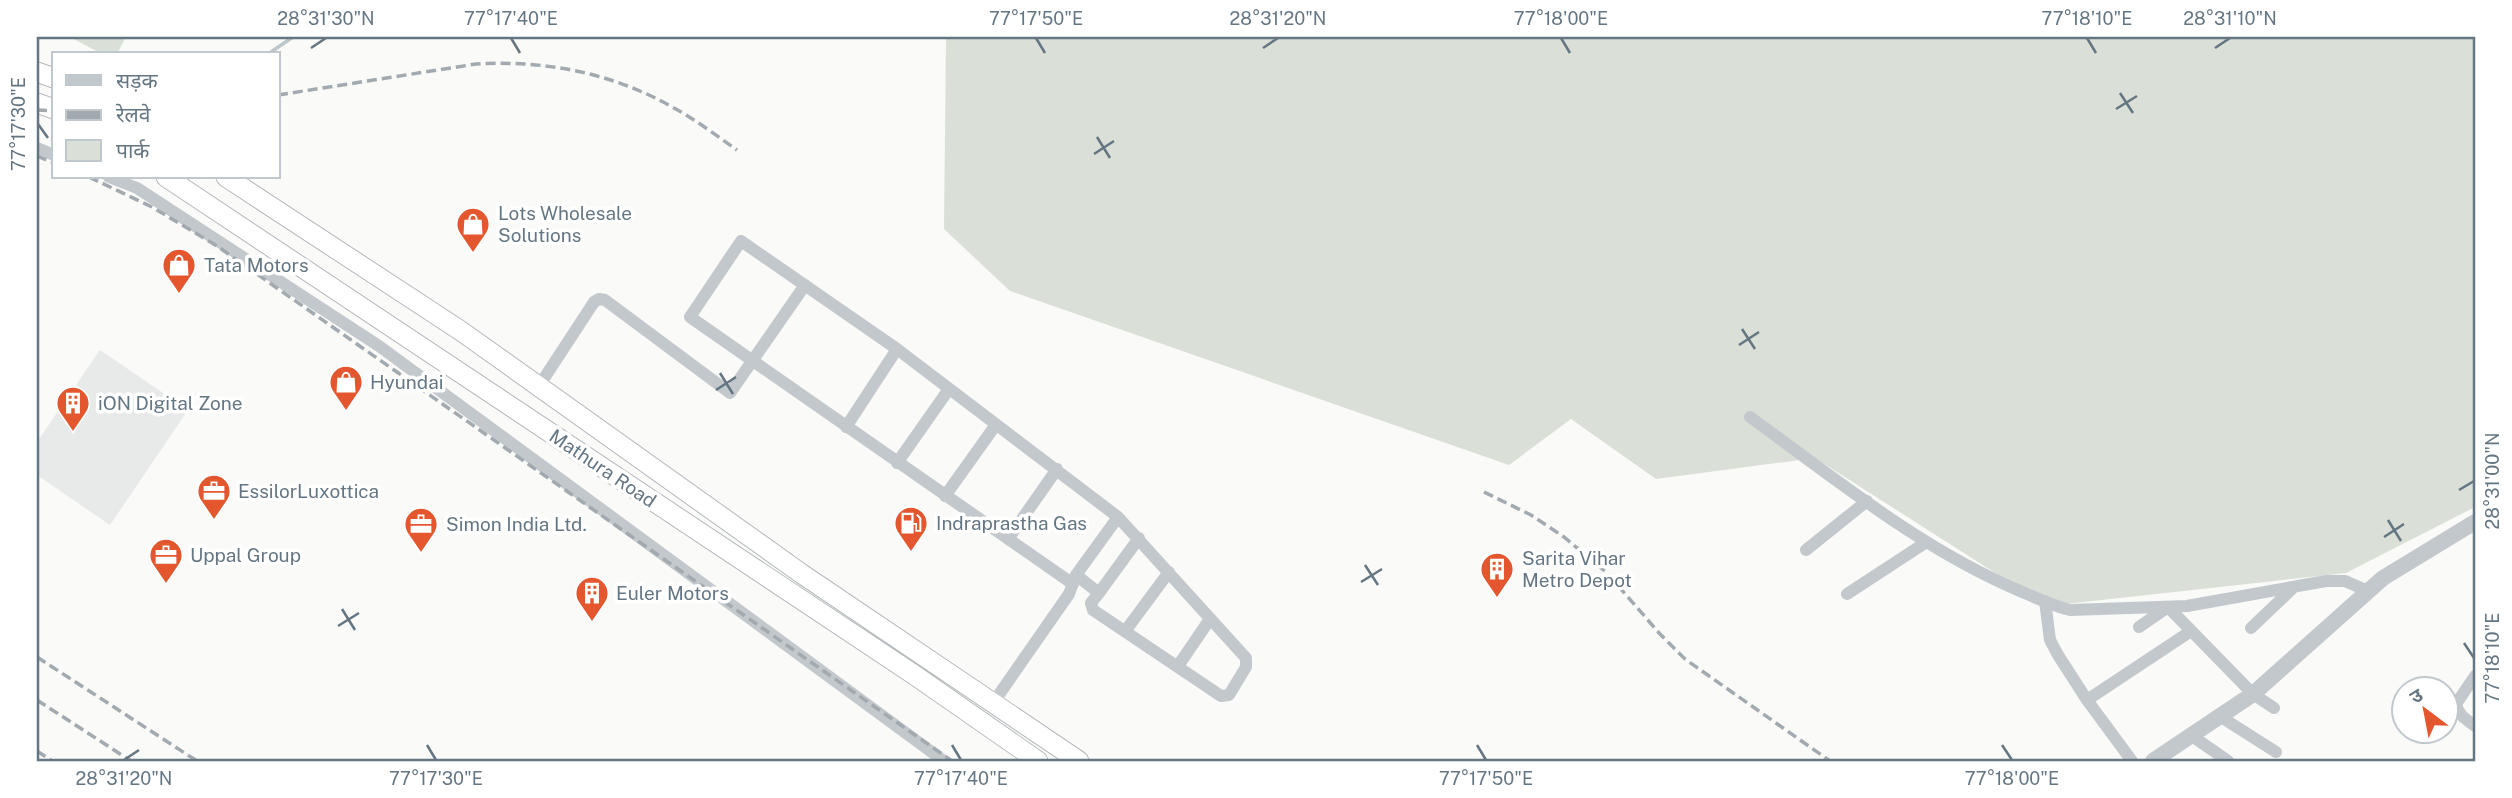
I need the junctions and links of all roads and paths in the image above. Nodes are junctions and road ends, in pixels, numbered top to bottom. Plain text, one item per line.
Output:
1 (111, 178) edge
2 (168, 178) edge
3 (228, 178) edge
4 (805, 285) junction
5 (897, 349) junction
6 (752, 360) junction
7 (539, 386) junction
8 (949, 389) junction
9 (1750, 417) dead end
10 (995, 426) junction
11 (846, 427) junction
12 (897, 463) junction
13 (1057, 469) junction
14 (945, 496) junction
15 (1867, 501) junction
16 (1118, 517) junction
17 (2475, 522) edge
18 (1139, 538) junction
19 (1008, 539) junction
20 (1925, 543) junction
21 (1806, 550) dead end
22 (1169, 572) junction
23 (1074, 579) junction
24 (2294, 587) junction
25 (2368, 591) junction
26 (1099, 593) junction
27 (1847, 594) dead end
28 (2045, 601) junction
29 (2168, 607) junction
30 (1210, 619) junction
31 (2139, 627) dead end
32 (2251, 628) dead end
33 (1126, 630) junction
34 (2191, 631) junction
35 (1178, 666) junction
36 (2475, 676) edge
37 (2253, 694) junction
38 (2087, 700) junction
39 (993, 703) junction
40 (2274, 708) dead end
41 (2221, 717) junction
42 (2475, 726) edge
43 (2192, 736) junction
44 (2276, 752) dead end
45 (2161, 760) edge
46 (944, 761) edge
47 (1038, 761) edge
48 (1079, 761) edge
49 (2132, 761) edge
50 (2228, 761) edge

1 - 46 street
2 - 47 highway, Mathura Road
3 - 7 highway, Mathura Road
4 - 5 street
4 - 6 street
4 - 6 street
5 - 8 street
5 - 11 street
6 - 7 street
6 - 11 street
7 - 39 highway, Mathura Road
8 - 10 street
8 - 12 street
9 - 15 street
10 - 13 street
10 - 14 street
11 - 12 street
12 - 14 street
13 - 16 street
13 - 19 street
14 - 19 street
15 - 20 street
15 - 21 street
16 - 18 street
16 - 23 street
17 - 25 street
18 - 22 street
18 - 26 street
19 - 23 street
20 - 27 street
20 - 28 street
22 - 30 street
22 - 33 street
23 - 26 street
23 - 39 street
24 - 25 street
24 - 29 street
24 - 32 street
25 - 37 street
26 - 33 street
28 - 29 street
28 - 38 street
29 - 31 street
29 - 34 street
30 - 35 street
30 - 35 street
33 - 35 street
34 - 37 street
34 - 38 street
36 - 42 street
37 - 40 street
37 - 41 street
38 - 49 street
39 - 48 highway, Mathura Road
41 - 43 street
41 - 44 street
43 - 45 street
43 - 50 street

